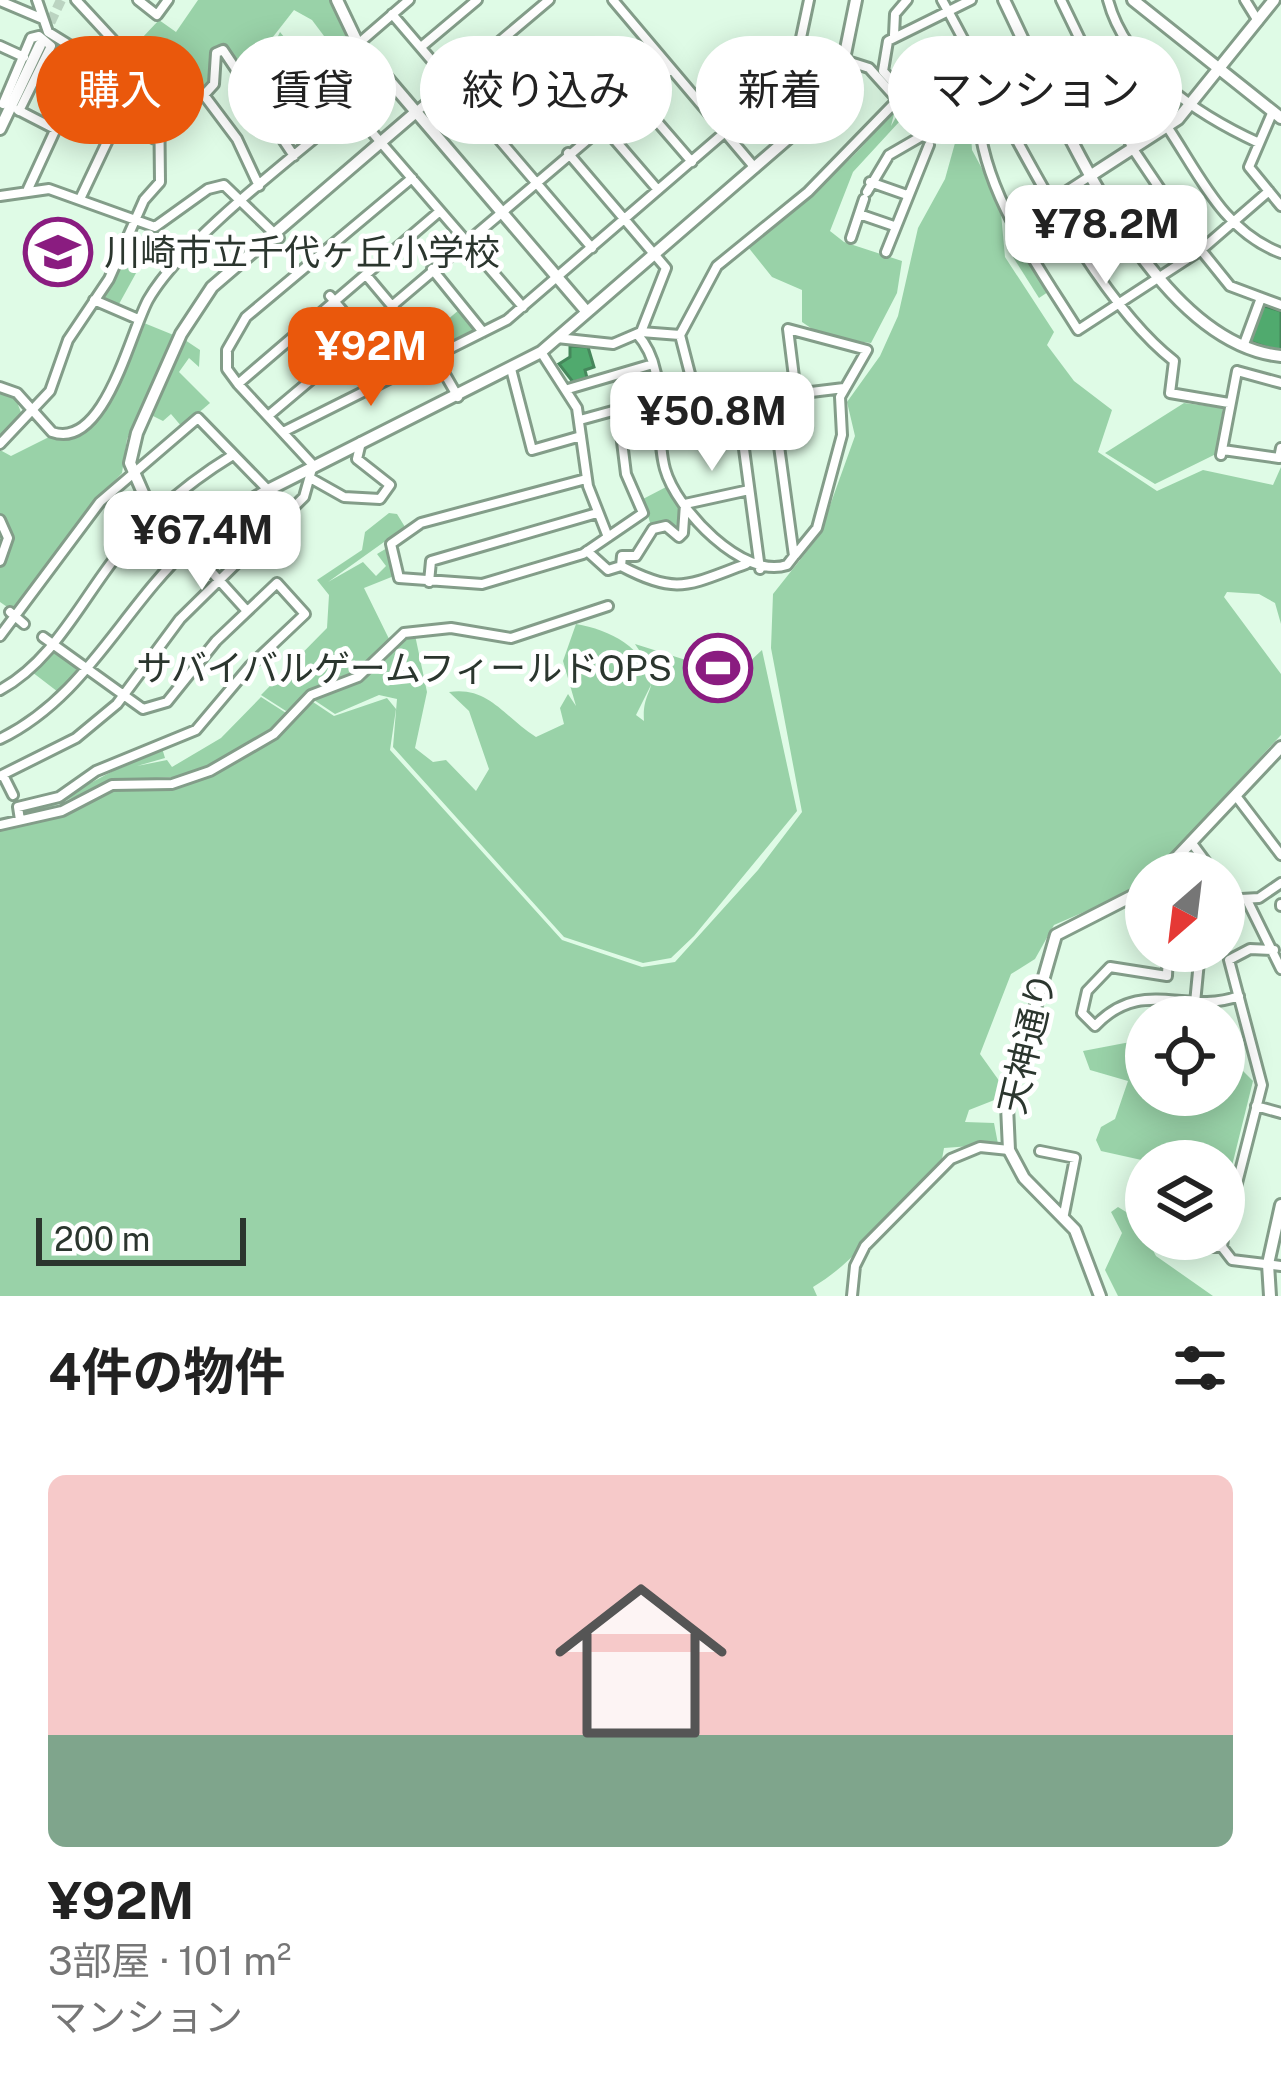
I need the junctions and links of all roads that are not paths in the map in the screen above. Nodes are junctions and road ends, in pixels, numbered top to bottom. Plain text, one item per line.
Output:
1 (37, 0) edge
2 (76, 0) edge
3 (138, 0) edge
4 (168, 0) edge
5 (337, 0) edge
6 (409, 0) edge
7 (477, 0) edge
8 (549, 0) edge
9 (613, 0) edge
10 (809, 0) edge
11 (856, 0) edge
12 (907, 0) edge
13 (942, 0) edge
14 (971, 0) edge
15 (1004, 0) edge
16 (1061, 0) edge
17 (1108, 0) edge
18 (1133, 0) edge
19 (1245, 0) edge
20 (1274, 0) edge
21 (0, 1) edge
22 (948, 11) junction
23 (392, 14) junction
24 (43, 19) junction
25 (1258, 21) junction
26 (44, 36) edge
27 (109, 36) edge
28 (354, 36) edge
29 (367, 36) edge
30 (434, 36) edge
31 (506, 36) edge
32 (643, 36) edge
33 (802, 36) edge
34 (849, 36) edge
35 (894, 36) edge
36 (896, 36) edge
37 (962, 36) edge
38 (1022, 36) edge
39 (1078, 36) edge
40 (1121, 36) edge
41 (36, 38) tunnel mouth
42 (888, 41) edge
43 (0, 46) edge
44 (420, 46) edge
45 (36, 54) edge
46 (24, 56) junction
47 (228, 56) edge
48 (864, 66) edge
49 (1220, 69) junction
50 (672, 70) edge
51 (888, 76) edge
52 (396, 89) edge
53 (888, 89) edge
54 (204, 95) joint
55 (1182, 97) edge
56 (696, 99) edge
57 (8, 106) edge
58 (1191, 106) junction
59 (420, 109) edge
60 (888, 109) edge
61 (416, 112) junction
62 (1182, 115) edge
63 (1277, 115) edge
64 (36, 120) edge
65 (0, 129) edge
66 (396, 130) edge
67 (672, 139) edge
68 (1259, 143) junction
69 (48, 144) edge
70 (106, 144) edge
71 (158, 144) edge
72 (287, 144) edge
73 (308, 144) edge
74 (381, 144) edge
75 (383, 144) edge
76 (504, 144) edge
77 (579, 144) edge
78 (619, 144) edge
79 (714, 144) edge
80 (735, 144) edge
81 (783, 144) edge
82 (908, 144) edge
83 (984, 144) edge
84 (1022, 144) edge
85 (1075, 144) edge
86 (1131, 144) edge
87 (1141, 144) edge
88 (1178, 144) edge
89 (929, 146) dead end
90 (1133, 149) junction
91 (568, 153) junction
92 (294, 156) junction
93 (692, 162) junction
94 (756, 169) junction
95 (1090, 176) junction
96 (412, 178) junction
97 (536, 182) junction
98 (260, 186) junction
99 (28, 189) junction
100 (658, 190) junction
101 (867, 191) junction
102 (1269, 191) junction
103 (907, 195) junction
104 (0, 196) edge
105 (80, 199) junction
106 (244, 199) junction
107 (1053, 200) junction
108 (1281, 206) edge
109 (500, 211) junction
110 (440, 212) junction
111 (859, 214) junction
112 (625, 220) junction
113 (133, 222) junction
114 (1231, 224) junction
115 (894, 226) junction
116 (1013, 226) junction
117 (277, 235) junction
118 (851, 238) dead end
119 (465, 241) junction
120 (592, 248) junction
121 (1201, 250) junction
122 (886, 251) dead end
123 (1281, 253) edge
124 (655, 254) junction
125 (432, 269) junction
126 (366, 275) junction
127 (557, 278) junction
128 (1158, 278) junction
129 (1261, 298) junction
130 (332, 299) junction
131 (94, 300) junction
132 (393, 304) junction
133 (1120, 304) junction
134 (1281, 304) edge
135 (523, 307) junction
136 (587, 312) junction
137 (138, 319) junction
138 (483, 332) junction
139 (639, 333) junction
140 (680, 335) junction
141 (363, 336) junction
142 (557, 338) junction
143 (1244, 344) junction
144 (541, 352) junction
145 (1281, 356) edge
146 (435, 357) junction
147 (653, 364) junction
148 (511, 369) junction
149 (394, 372) junction
150 (1281, 383) edge
151 (238, 385) junction
152 (0, 387) edge
153 (846, 388) junction
154 (568, 389) junction
155 (796, 394) junction
156 (458, 397) junction
157 (769, 397) junction
158 (660, 398) junction
159 (1229, 403) junction
160 (618, 409) junction
161 (30, 413) junction
162 (268, 416) junction
163 (580, 420) junction
164 (283, 432) junction
165 (581, 436) junction
166 (660, 440) junction
167 (361, 442) junction
168 (0, 445) edge
169 (1281, 448) edge
170 (233, 455) junction
171 (312, 472) junction
172 (133, 474) junction
173 (586, 479) junction
174 (268, 490) junction
175 (749, 490) junction
176 (685, 503) junction
177 (598, 513) junction
178 (158, 514) junction
179 (0, 520) edge
180 (608, 537) junction
181 (189, 547) junction
182 (587, 551) junction
183 (794, 556) junction
184 (0, 561) edge
185 (747, 564) junction
186 (621, 566) junction
187 (760, 569) junction
188 (220, 581) junction
189 (429, 582) junction
190 (608, 606) dead end
191 (247, 610) junction
192 (0, 635) edge
193 (47, 641) junction
194 (88, 670) junction
195 (0, 690) edge
196 (123, 696) junction
197 (0, 739) edge
198 (1281, 747) edge
199 (2, 775) edge
200 (13, 794) dead end
201 (1237, 796) junction
202 (20, 820) junction
203 (0, 825) edge
204 (1192, 842) junction
205 (1182, 852) edge
206 (1199, 852) edge
207 (1281, 855) edge
208 (1281, 868) edge
209 (1280, 884) edge
210 (1125, 899) edge
211 (1247, 900) joint
212 (1274, 950) junction
213 (1125, 969) edge
214 (1281, 969) edge
215 (1141, 972) edge
216 (1167, 972) edge
217 (1239, 996) edge
218 (1125, 1002) edge
219 (1245, 1016) edge
220 (1256, 1106) junction
221 (1281, 1113) edge
222 (1245, 1144) edge
223 (1009, 1150) junction
224 (1040, 1151) dead end
225 (1281, 1204) edge
226 (1064, 1214) junction
227 (1232, 1260) edge
228 (1275, 1265) edge
229 (852, 1296) edge
230 (1100, 1296) edge
231 (1270, 1296) edge

1 - 24 street
2 - 27 street
3 - 4 street
5 - 28 street
6 - 23 street
7 - 30 street
8 - 31 street
9 - 32 street
10 - 33 street
11 - 34 street
12 - 35 street
13 - 22 street
14 - 22 street
15 - 38 street
16 - 39 street
17 - 40 street
18 - 49 street
19 - 25 street
20 - 25 street
21 - 24 street
22 - 36 street
22 - 37 street
23 - 29 street
23 - 44 street
24 - 26 street
25 - 49 street
41 - 46 street
42 - 51 street
43 - 46 street
45 - 57 street
46 - 57 street
47 - 54 street
48 - 53 street
49 - 58 street
49 - 63 street
50 - 56 street
52 - 61 street
54 - 98 street
55 - 58 street
57 - 64 street
57 - 65 street
58 - 62 street
58 - 68 street
59 - 61 street
60 - 140 street
61 - 66 street
61 - 109 street
63 - 68 street
67 - 93 street
68 - 102 street
69 - 99 street
70 - 105 street
71 - 113 street
72 - 92 street
73 - 92 street
74 - 117 street
75 - 96 street
76 - 97 street
77 - 91 street
78 - 100 street
79 - 93 street
80 - 94 street
81 - 94 street
82 - 101 street
83 - 116 street
84 - 107 street
85 - 95 street
86 - 90 street
87 - 90 street
88 - 114 street
89 - 103 street
90 - 95 street
90 - 121 street
91 - 97 street
91 - 112 street
92 - 98 street
93 - 100 street
94 - 124 street
95 - 107 street
95 - 128 street
96 - 110 street
96 - 151 street
97 - 109 street
97 - 120 street
98 - 106 street
99 - 104 street
99 - 105 street
100 - 112 street
101 - 103 street
101 - 111 street
102 - 108 street
102 - 114 street
103 - 115 street
105 - 113 street
106 - 113 street
106 - 117 street
106 - 137 street
107 - 116 street
107 - 133 street
109 - 119 street
109 - 127 street
110 - 119 street
110 - 126 street
111 - 115 street
111 - 118 street
112 - 120 street
112 - 124 street
113 - 131 street
114 - 121 street
114 - 123 street
115 - 122 street
116 - 133 street
117 - 172 street
119 - 125 street
119 - 135 street
120 - 127 street
121 - 128 street
121 - 129 street
124 - 136 street
124 - 139 street
125 - 132 street
125 - 138 street
126 - 130 street
126 - 132 street
127 - 135 street
127 - 136 street
128 - 133 street
128 - 143 street
129 - 134 street
129 - 143 street
130 - 141 street
130 - 151 street
131 - 137 street
131 - 161 street
132 - 146 street
133 - 159 street
135 - 138 street
136 - 142 street
137 - 161 street
138 - 146 street
139 - 140 street
139 - 142 street
139 - 147 street
140 - 166 street
141 - 149 street
141 - 162 street
142 - 144 street
143 - 145 street
144 - 148 street
144 - 154 street
146 - 149 street
146 - 156 street
147 - 154 street
147 - 158 street
148 - 156 street
148 - 165 street
149 - 164 street
150 - 159 street
151 - 162 street
152 - 161 street
153 - 155 street
153 - 155 street
153 - 183 street
154 - 163 street
155 - 157 street
156 - 167 street
157 - 175 street
157 - 183 street
158 - 160 street
158 - 166 street
159 - 169 street
160 - 163 street
160 - 180 street
161 - 168 street
162 - 164 street
163 - 165 street
164 - 171 street
165 - 173 street
166 - 176 street
167 - 171 street
167 - 171 street
170 - 172 street
170 - 174 street
170 - 178 street
171 - 174 street
171 - 188 street
172 - 178 street
172 - 192 street
173 - 177 street
173 - 189 street
174 - 181 street
175 - 176 street
175 - 187 street
176 - 185 street
176 - 186 street
177 - 180 street
177 - 189 street
178 - 181 street
178 - 193 street
179 - 184 street
180 - 182 street
181 - 188 street
181 - 194 street
182 - 186 street
182 - 189 street
183 - 187 street
185 - 186 street
185 - 187 street
188 - 191 street
188 - 196 street
190 - 202 street
191 - 196 street
191 - 202 street
193 - 194 street
193 - 195 street
194 - 196 street
194 - 197 street
196 - 199 street
198 - 201 street
199 - 200 street
201 - 204 street
201 - 207 street
202 - 203 street
204 - 205 street
204 - 206 street
208 - 209 street
209 - 211 street
210 - 223 street, 天神通り
211 - 212 street
212 - 214 street
212 - 217 street
213 - 218 street
215 - 216 street
219 - 220 street
220 - 221 street
220 - 222 street
223 - 226 street, 天神通り
223 - 229 street
224 - 226 street
225 - 228 street
226 - 230 street, 天神通り
227 - 228 street
228 - 231 street

